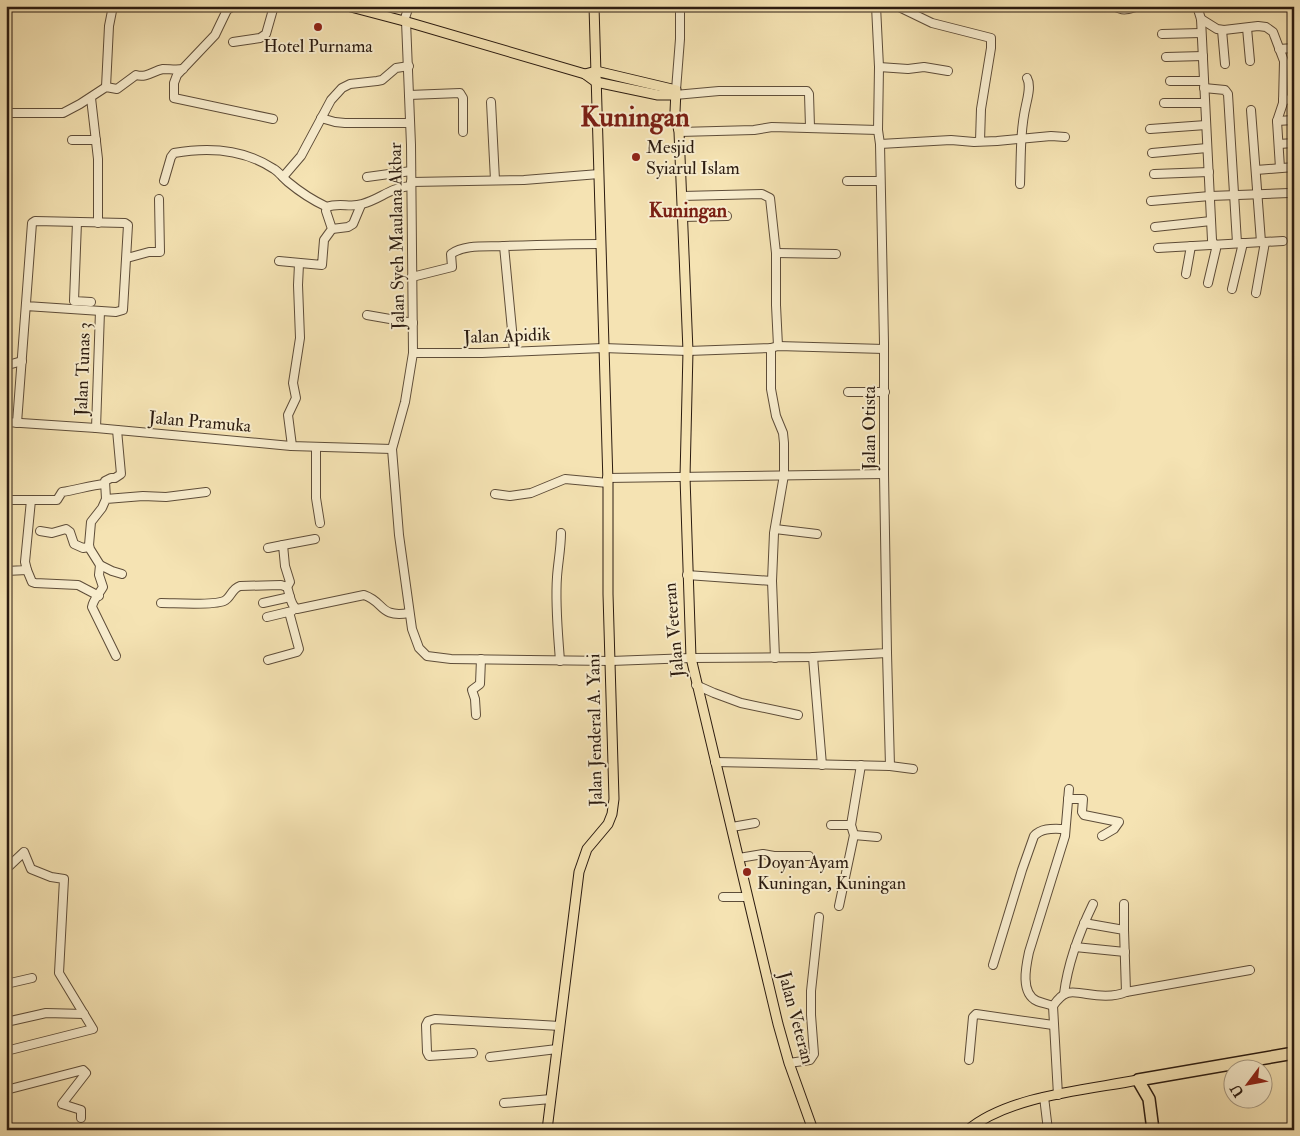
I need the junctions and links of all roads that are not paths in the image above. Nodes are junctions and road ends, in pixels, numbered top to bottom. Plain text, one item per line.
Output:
1 (113, 6) edge
2 (234, 6) edge
3 (274, 6) edge
4 (347, 6) edge
5 (409, 6) edge
6 (594, 6) edge
7 (680, 6) edge
8 (709, 6) edge
9 (876, 6) edge
10 (1114, 6) edge
11 (1139, 6) edge
12 (1197, 6) edge
13 (901, 8) dead end
14 (1201, 19) junction
15 (405, 21) junction
16 (1247, 28) junction
17 (1222, 30) junction
18 (1201, 33) junction
19 (1162, 34) dead end
20 (233, 42) dead end
21 (1294, 48) edge
22 (1279, 50) junction
23 (1202, 56) junction
24 (1166, 57) dead end
25 (1250, 60) dead end
26 (1225, 64) dead end
27 (409, 66) junction
28 (879, 67) junction
29 (183, 69) junction
30 (596, 71) junction
31 (948, 71) dead end
32 (1294, 73) edge
33 (586, 74) junction
34 (1284, 74) junction
35 (1027, 78) dead end
36 (1170, 81) dead end
37 (596, 82) junction
38 (1204, 84) junction
39 (106, 87) junction
40 (675, 92) junction
41 (409, 95) junction
42 (90, 98) junction
43 (1294, 99) edge
44 (1283, 100) junction
45 (491, 102) dead end
46 (1164, 102) dead end
47 (1205, 103) junction
48 (1251, 110) dead end
49 (6, 112) edge
50 (323, 118) junction
51 (272, 119) dead end
52 (1294, 120) edge
53 (1277, 121) junction
54 (410, 122) junction
55 (1206, 125) junction
56 (810, 127) junction
57 (1150, 129) dead end
58 (878, 130) junction
59 (463, 132) dead end
60 (679, 132) junction
61 (1065, 137) dead end
62 (1021, 139) junction
63 (72, 140) dead end
64 (96, 140) junction
65 (980, 141) junction
66 (1294, 143) edge
67 (880, 144) junction
68 (1279, 144) junction
69 (1208, 148) junction
70 (1152, 153) dead end
71 (1294, 167) edge
72 (1280, 168) junction
73 (1256, 170) junction
74 (411, 171) junction
75 (1209, 172) junction
76 (599, 174) junction
77 (1154, 174) dead end
78 (367, 177) dead end
79 (285, 179) junction
80 (496, 180) junction
81 (164, 181) dead end
82 (847, 181) dead end
83 (880, 181) junction
84 (410, 184) junction
85 (1020, 184) dead end
86 (1289, 193) dead end
87 (1257, 194) junction
88 (1234, 195) junction
89 (682, 196) junction
90 (1210, 196) junction
91 (159, 199) dead end
92 (1151, 201) dead end
93 (361, 205) junction
94 (327, 207) junction
95 (727, 216) dead end
96 (683, 217) junction
97 (1211, 221) junction
98 (77, 222) junction
99 (98, 223) junction
100 (1155, 227) dead end
101 (332, 229) junction
102 (1283, 241) dead end
103 (1263, 242) junction
104 (1240, 243) junction
105 (600, 244) junction
106 (1214, 244) junction
107 (504, 246) junction
108 (1191, 246) junction
109 (1158, 248) dead end
110 (776, 253) junction
111 (836, 254) dead end
112 (127, 258) junction
113 (279, 261) dead end
114 (299, 264) junction
115 (1186, 274) dead end
116 (412, 277) junction
117 (1208, 283) dead end
118 (1232, 289) dead end
119 (1256, 293) dead end
120 (92, 302) dead end
121 (26, 306) junction
122 (100, 311) junction
123 (367, 315) dead end
124 (413, 323) junction
125 (774, 347) junction
126 (603, 348) junction
127 (884, 349) junction
128 (514, 351) junction
129 (688, 351) junction
130 (413, 353) junction
131 (6, 361) edge
132 (22, 361) junction
133 (848, 392) dead end
134 (885, 392) junction
135 (6, 422) edge
136 (17, 423) junction
137 (96, 428) junction
138 (117, 430) junction
139 (292, 446) junction
140 (316, 448) junction
141 (392, 449) junction
142 (884, 474) junction
143 (784, 475) junction
144 (684, 477) junction
145 (608, 480) junction
146 (105, 484) junction
147 (206, 492) dead end
148 (495, 494) dead end
149 (106, 499) junction
150 (6, 500) edge
151 (31, 500) junction
152 (320, 523) dead end
153 (774, 529) junction
154 (40, 532) dead end
155 (561, 534) dead end
156 (818, 534) dead end
157 (315, 539) dead end
158 (283, 545) junction
159 (89, 547) junction
160 (268, 548) dead end
161 (100, 565) junction
162 (27, 570) junction
163 (6, 571) edge
164 (122, 574) dead end
165 (687, 575) junction
166 (772, 581) junction
167 (287, 587) junction
168 (99, 596) junction
169 (290, 597) junction
170 (161, 603) dead end
171 (263, 603) dead end
172 (293, 610) junction
173 (410, 613) junction
174 (267, 617) dead end
175 (887, 653) junction
176 (116, 656) dead end
177 (813, 657) junction
178 (691, 658) junction
179 (775, 658) junction
180 (481, 659) junction
181 (268, 660) dead end
182 (560, 660) junction
183 (611, 661) junction
184 (696, 685) junction
185 (476, 715) dead end
186 (798, 715) dead end
187 (715, 762) junction
188 (822, 765) junction
189 (861, 765) junction
190 (890, 766) junction
191 (913, 769) dead end
192 (1069, 789) dead end
193 (1068, 799) junction
194 (755, 823) dead end
195 (831, 825) dead end
196 (851, 826) junction
197 (732, 828) junction
198 (1065, 830) junction
199 (854, 835) junction
200 (1102, 836) dead end
201 (877, 837) dead end
202 (809, 856) dead end
203 (739, 858) junction
204 (6, 869) edge
205 (723, 897) dead end
206 (747, 897) junction
207 (1092, 904) dead end
208 (1124, 904) dead end
209 (840, 906) dead end
210 (819, 917) dead end
211 (1084, 923) junction
212 (1124, 930) junction
213 (1075, 947) junction
214 (1126, 952) junction
215 (993, 965) dead end
216 (1250, 970) dead end
217 (32, 978) dead end
218 (6, 984) edge
219 (1126, 992) junction
220 (1064, 994) junction
221 (1053, 1006) junction
222 (84, 1014) junction
223 (6, 1022) edge
224 (1054, 1025) junction
225 (560, 1026) junction
226 (557, 1049) junction
227 (6, 1052) edge
228 (473, 1053) dead end
229 (1294, 1053) edge
230 (490, 1058) dead end
231 (969, 1060) dead end
232 (789, 1063) junction
233 (1156, 1078) junction
234 (1138, 1080) junction
235 (6, 1090) edge
236 (1058, 1095) junction
237 (1044, 1097) junction
238 (551, 1099) junction
239 (1149, 1099) junction
240 (504, 1103) dead end
241 (81, 1118) dead end
242 (547, 1130) edge
243 (814, 1130) edge
244 (968, 1130) edge
245 (1048, 1130) edge
246 (1153, 1130) edge

1 - 39 street
2 - 29 street
3 - 20 street
4 - 15 main road
5 - 15 street
6 - 30 main road, Jalan Jenderal A. Yani
7 - 8 street
7 - 40 street
9 - 28 street, Jalan Otista
10 - 11 street
12 - 14 street
13 - 65 street
14 - 17 street
14 - 18 street
15 - 27 street, Jalan Syeh Maulana Akbar
15 - 33 main road
16 - 17 street
16 - 22 street
16 - 25 street
17 - 26 street
18 - 19 street
18 - 23 street
21 - 22 street
22 - 34 street
23 - 24 street
23 - 38 street
27 - 41 street, Jalan Syeh Maulana Akbar
27 - 50 street
28 - 31 street
28 - 58 street, Jalan Otista
29 - 39 street
29 - 51 street
30 - 33 main road
30 - 37 main road, Jalan Jenderal A. Yani
30 - 40 main road
32 - 34 street
33 - 37 main road
34 - 44 street
35 - 62 street
36 - 38 street
37 - 40 main road
37 - 76 main road, Jalan Jenderal A. Yani
38 - 47 street
38 - 88 street
39 - 42 street
40 - 56 street
40 - 60 main road, Jalan Veteran
41 - 54 street, Jalan Syeh Maulana Akbar
41 - 59 street
42 - 49 street
42 - 64 street
43 - 44 street
44 - 53 street
45 - 80 street
46 - 47 street
47 - 55 street
48 - 73 street
50 - 54 street
50 - 79 street
52 - 53 street
53 - 68 street
54 - 74 street, Jalan Syeh Maulana Akbar
55 - 57 street
55 - 69 street
56 - 58 street
56 - 60 street
58 - 67 street, Jalan Otista
60 - 89 main road, Jalan Veteran
61 - 62 street
62 - 65 street
62 - 85 street
63 - 64 street
64 - 99 street
65 - 67 street
66 - 68 street
67 - 83 street, Jalan Otista
68 - 72 street
69 - 70 street
69 - 75 street
71 - 72 street
72 - 73 street
73 - 87 street
74 - 78 street
74 - 84 street, Jalan Syeh Maulana Akbar
75 - 77 street
75 - 90 street
76 - 80 street
76 - 105 main road, Jalan Jenderal A. Yani
79 - 81 street
79 - 94 street
80 - 84 street
82 - 83 street
83 - 127 street, Jalan Otista
84 - 93 street
84 - 116 street, Jalan Syeh Maulana Akbar
86 - 87 street
87 - 88 street
87 - 103 street
88 - 90 street
88 - 104 street
89 - 96 main road, Jalan Veteran
89 - 110 street
90 - 92 street
90 - 97 street
91 - 112 street
93 - 94 street
93 - 101 street
94 - 101 street
95 - 96 street
96 - 129 main road, Jalan Veteran
97 - 100 street
97 - 106 street
98 - 99 street
98 - 120 street
98 - 121 street
99 - 112 street
101 - 114 street
102 - 103 street
103 - 104 street
103 - 119 street
104 - 106 street
104 - 118 street
105 - 107 street
105 - 126 main road, Jalan Jenderal A. Yani
106 - 108 street
106 - 117 street
107 - 116 street
107 - 128 street
108 - 109 street
108 - 115 street
110 - 111 street
110 - 125 street
112 - 122 street
113 - 114 street
114 - 139 street
116 - 124 street, Jalan Syeh Maulana Akbar
121 - 122 street
121 - 132 street
122 - 137 street, Jalan Tunas 3
123 - 124 street
124 - 130 street, Jalan Syeh Maulana Akbar
125 - 127 street, Jalan Apidik
125 - 129 street, Jalan Apidik
125 - 143 street
126 - 128 street, Jalan Apidik
126 - 129 street, Jalan Apidik
126 - 145 main road, Jalan Jenderal A. Yani
127 - 134 street, Jalan Otista
128 - 130 street, Jalan Apidik
129 - 144 main road, Jalan Veteran
130 - 141 street, Jalan Syeh Maulana Akbar
131 - 132 street
132 - 136 street
133 - 134 street
134 - 142 street, Jalan Otista
135 - 136 street, Jalan Pramuka
136 - 137 street, Jalan Pramuka
137 - 138 street, Jalan Pramuka
138 - 139 street, Jalan Pramuka
138 - 146 street
139 - 140 street, Jalan Pramuka
140 - 141 street, Jalan Pramuka
140 - 152 street
141 - 173 street
142 - 143 street
142 - 175 street, Jalan Otista
143 - 144 street
143 - 153 street
144 - 145 street
144 - 165 main road, Jalan Veteran
145 - 148 street
145 - 183 main road, Jalan Jenderal A. Yani
146 - 149 street
146 - 151 street
147 - 149 street
149 - 159 street
150 - 151 street
151 - 162 street
153 - 156 street
153 - 166 street
154 - 159 street
155 - 182 street
157 - 158 street
158 - 160 street
158 - 167 street
159 - 161 street
161 - 164 street
161 - 168 street
162 - 163 street
162 - 168 street
165 - 166 street
165 - 178 main road, Jalan Veteran
166 - 179 street
167 - 169 street
167 - 170 street
168 - 176 street
169 - 171 street
169 - 172 street
172 - 173 street
172 - 174 street
172 - 181 street
173 - 180 street
175 - 177 street
175 - 190 street, Jalan Otista
177 - 179 street
177 - 188 street
178 - 179 street
178 - 183 street
178 - 184 main road, Jalan Veteran
180 - 182 street
180 - 185 street
182 - 183 street
183 - 225 main road, Jalan Jenderal A. Yani
184 - 186 street
184 - 187 main road, Jalan Veteran
187 - 188 street
187 - 197 main road, Jalan Veteran
188 - 189 street
189 - 190 street
189 - 196 street
190 - 191 street
192 - 193 street
193 - 198 street
193 - 200 street
194 - 197 street
195 - 196 street
196 - 199 street
197 - 203 main road, Jalan Veteran
198 - 215 street
198 - 221 street
199 - 201 street
199 - 209 street
202 - 203 street
203 - 206 main road, Jalan Veteran
204 - 222 street
205 - 206 street
206 - 232 main road, Jalan Veteran
207 - 211 street
208 - 212 street
210 - 232 street
211 - 212 street
211 - 213 street
212 - 214 street
213 - 214 street
213 - 220 street
214 - 219 street
216 - 219 street
217 - 218 street
219 - 220 street
220 - 221 street
221 - 224 street
222 - 223 street
222 - 227 street
224 - 231 street
224 - 236 street
225 - 226 main road, Jalan Jenderal A. Yani
225 - 228 street
226 - 230 street
226 - 238 main road, Jalan Jenderal A. Yani
229 - 233 highway
232 - 243 main road, Jalan Veteran
233 - 234 highway
233 - 239 highway
234 - 236 main road
234 - 239 highway
235 - 241 street
236 - 237 main road
237 - 244 main road
237 - 245 street
238 - 240 street
238 - 242 main road, Jalan Jenderal A. Yani
239 - 246 highway

